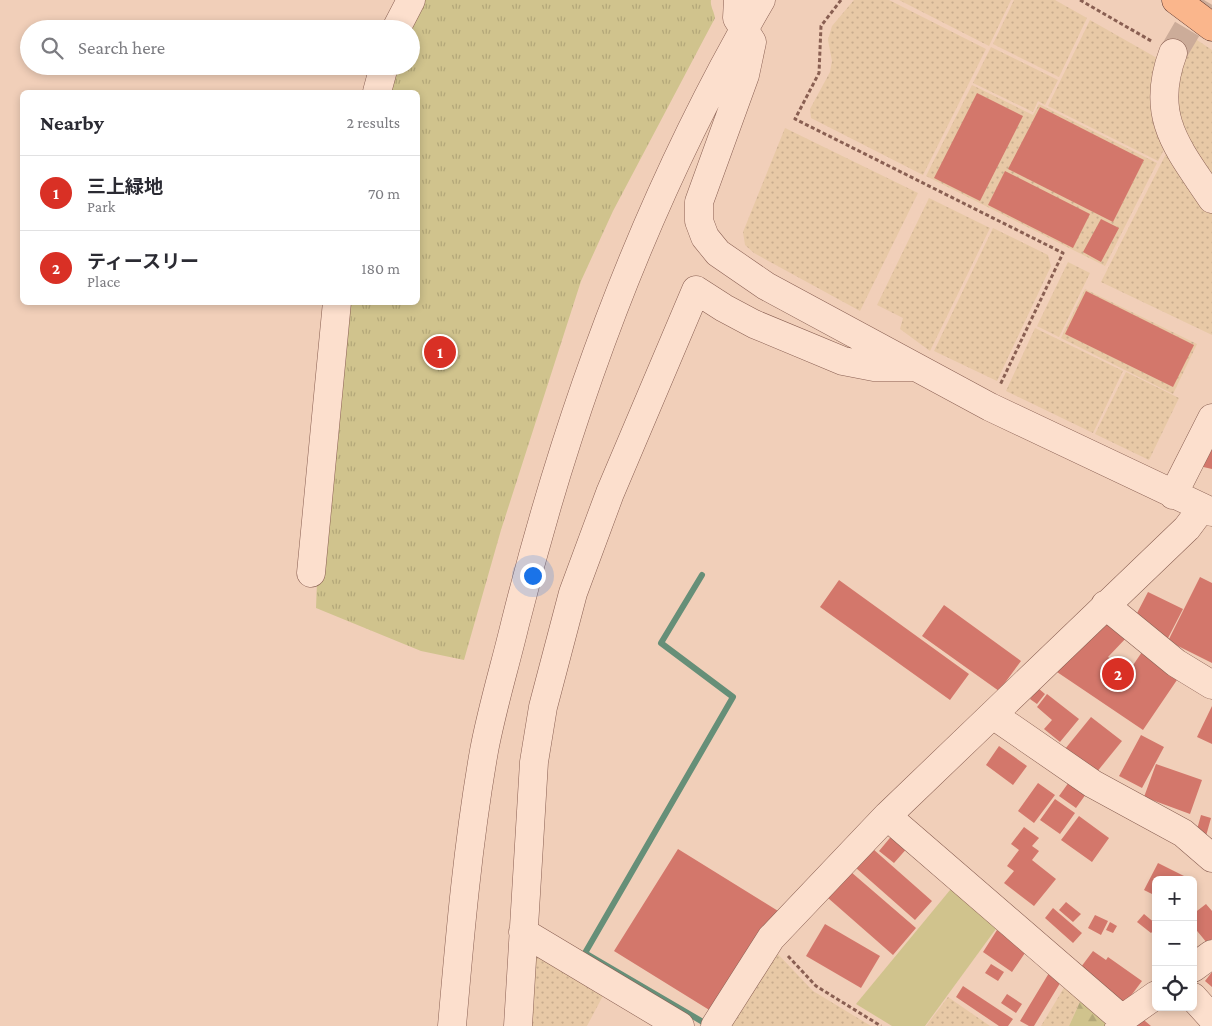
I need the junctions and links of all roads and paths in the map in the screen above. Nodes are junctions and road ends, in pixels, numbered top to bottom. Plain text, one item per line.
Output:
1 (410, 0) edge
2 (738, 0) edge
3 (761, 0) edge
4 (842, 0) edge
5 (1080, 0) edge
6 (1176, 0) edge
7 (400, 20) edge
8 (1212, 27) edge
9 (744, 30) junction
10 (1173, 53) joint
11 (381, 75) edge
12 (377, 90) edge
13 (1212, 199) edge
14 (337, 305) edge
15 (914, 367) junction
16 (990, 407) junction
17 (1212, 418) edge
18 (1173, 495) junction
19 (1207, 510) edge
20 (311, 573) dead end
21 (1105, 605) junction
22 (1212, 685) edge
23 (993, 715) junction
24 (887, 816) junction
25 (1212, 858) edge
26 (523, 932) junction
27 (771, 938) junction
28 (1212, 954) edge
29 (1196, 966) edge
30 (1152, 998) edge
31 (1197, 1001) edge
32 (1212, 1018) edge
33 (1121, 1022) edge
34 (452, 1026) edge
35 (518, 1026) edge
36 (680, 1026) edge
37 (715, 1026) edge
38 (880, 1026) edge

1 - 7 street
2 - 9 street
3 - 9 street
4 - 16 path
5 - 10 path
6 - 8 main road
9 - 15 street
9 - 34 street
10 - 13 street
11 - 12 street
14 - 20 street
15 - 16 street
15 - 26 street
16 - 18 street
17 - 18 street
18 - 19 street
19 - 21 street
21 - 22 street
21 - 23 street
23 - 24 street
23 - 25 street
24 - 27 street
24 - 33 street
26 - 35 street
26 - 36 street
27 - 37 street
27 - 38 path
28 - 29 street
30 - 33 street
31 - 32 street

